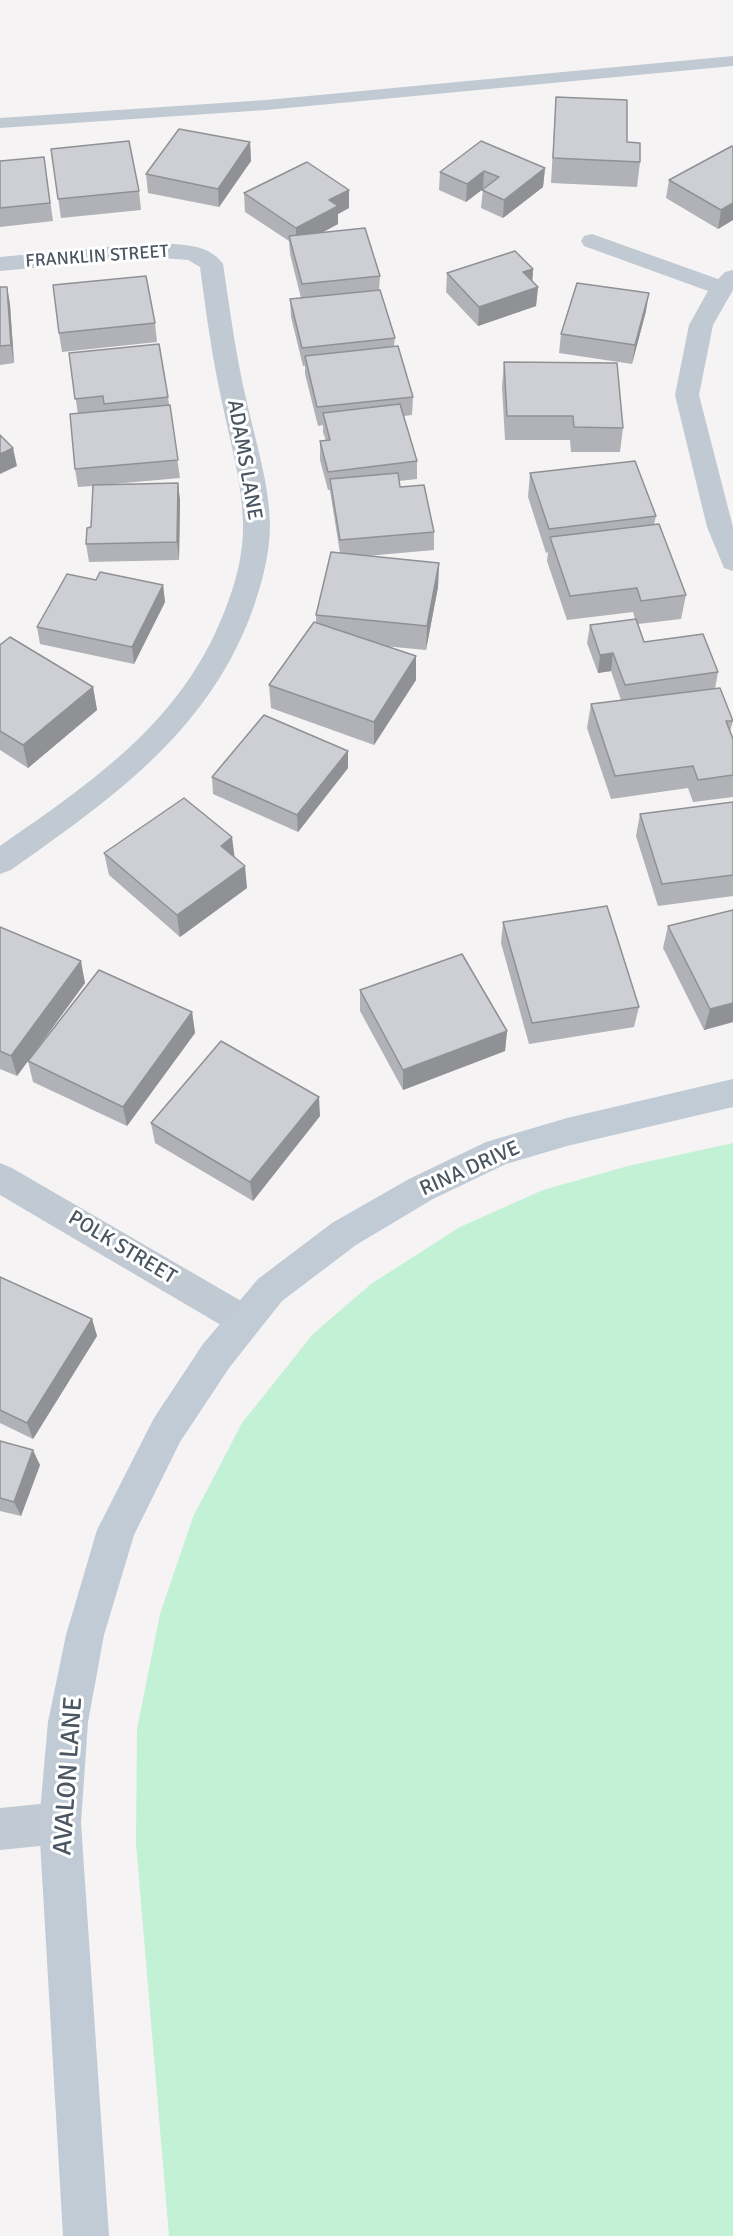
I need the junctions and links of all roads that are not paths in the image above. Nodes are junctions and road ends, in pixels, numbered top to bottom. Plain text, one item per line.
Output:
1 (733, 61) edge
2 (0, 123) edge
3 (592, 240) dead end
4 (194, 253) joint
5 (0, 264) edge
6 (727, 282) edge
7 (733, 562) edge
8 (0, 861) edge
9 (733, 1093) edge
10 (0, 1178) edge
11 (243, 1320) junction
12 (60, 1823) junction
13 (0, 1829) edge
14 (86, 2236) edge

1 - 2 lane
3 - 6 street
4 - 5 street, FRANKLIN STREET
4 - 8 street, ADAMS LANE
6 - 7 street
9 - 11 street, RINA DRIVE
10 - 11 street, POLK STREET
11 - 12 street, AVALON LANE
12 - 13 street
12 - 14 street, AVALON LANE

